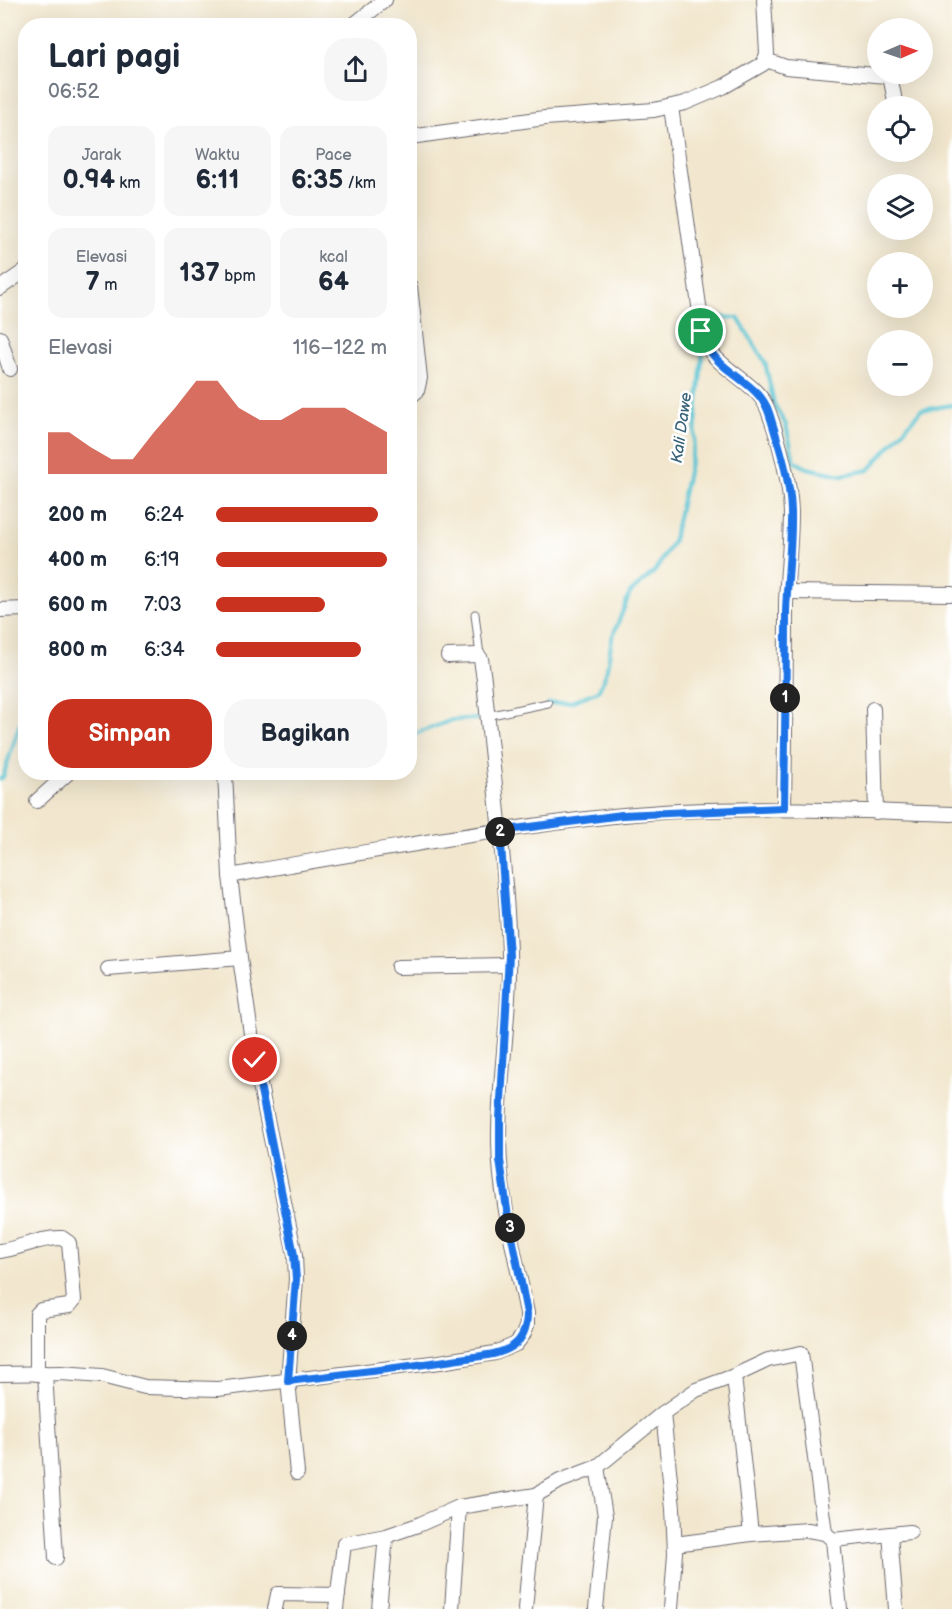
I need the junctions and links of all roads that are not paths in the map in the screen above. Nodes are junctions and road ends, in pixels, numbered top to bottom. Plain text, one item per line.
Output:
1 (385, 0) edge
2 (764, 0) edge
3 (362, 18) edge
4 (766, 60) junction
5 (894, 96) edge
6 (671, 107) junction
7 (417, 136) edge
8 (18, 276) edge
9 (0, 288) edge
10 (0, 338) edge
11 (417, 360) edge
12 (10, 369) dead end
13 (417, 391) edge
14 (787, 592) junction
15 (952, 594) edge
16 (18, 609) edge
17 (0, 610) edge
18 (476, 614) dead end
19 (448, 656) dead end
20 (481, 659) junction
21 (548, 703) dead end
22 (873, 709) dead end
23 (487, 716) junction
24 (60, 780) edge
25 (225, 780) edge
26 (37, 801) dead end
27 (784, 808) junction
28 (876, 812) junction
29 (952, 814) edge
30 (500, 831) junction
31 (230, 876) junction
32 (240, 958) junction
33 (508, 965) junction
34 (398, 967) dead end
35 (108, 969) dead end
36 (0, 1251) edge
37 (0, 1374) edge
38 (41, 1374) junction
39 (734, 1376) junction
40 (288, 1381) junction
41 (663, 1413) junction
42 (597, 1467) junction
43 (297, 1473) dead end
44 (536, 1495) junction
45 (459, 1507) junction
46 (910, 1532) dead end
47 (750, 1534) junction
48 (890, 1534) junction
49 (386, 1536) junction
50 (829, 1537) junction
51 (675, 1544) junction
52 (56, 1558) dead end
53 (337, 1602) edge
54 (275, 1609) edge
55 (379, 1609) edge
56 (452, 1609) edge
57 (525, 1609) edge
58 (596, 1609) edge
59 (671, 1609) edge
60 (840, 1609) edge
61 (896, 1609) edge

1 - 3 street
2 - 4 street
4 - 5 street
4 - 6 street
6 - 7 street
6 - 14 street
8 - 9 street
10 - 12 street
11 - 13 street
14 - 15 street
14 - 27 street
16 - 17 street
18 - 20 lane
19 - 20 street
20 - 23 street
21 - 23 lane
22 - 28 street
23 - 30 street
24 - 26 street
25 - 31 street
27 - 28 street
27 - 30 street
28 - 29 street
30 - 31 street
30 - 33 street
31 - 32 street
32 - 35 street
32 - 40 street
33 - 34 street
33 - 40 street
36 - 38 street
37 - 38 street
38 - 40 street
38 - 52 street
39 - 41 street
39 - 47 street
39 - 50 street
40 - 43 street
41 - 42 street
41 - 51 street
42 - 44 street
42 - 58 street
44 - 45 street
44 - 57 street
45 - 49 street
45 - 56 street
46 - 48 street
47 - 50 street
47 - 51 street
48 - 50 street
48 - 61 street
49 - 53 street
49 - 55 street
50 - 60 street
51 - 59 street
53 - 54 street

